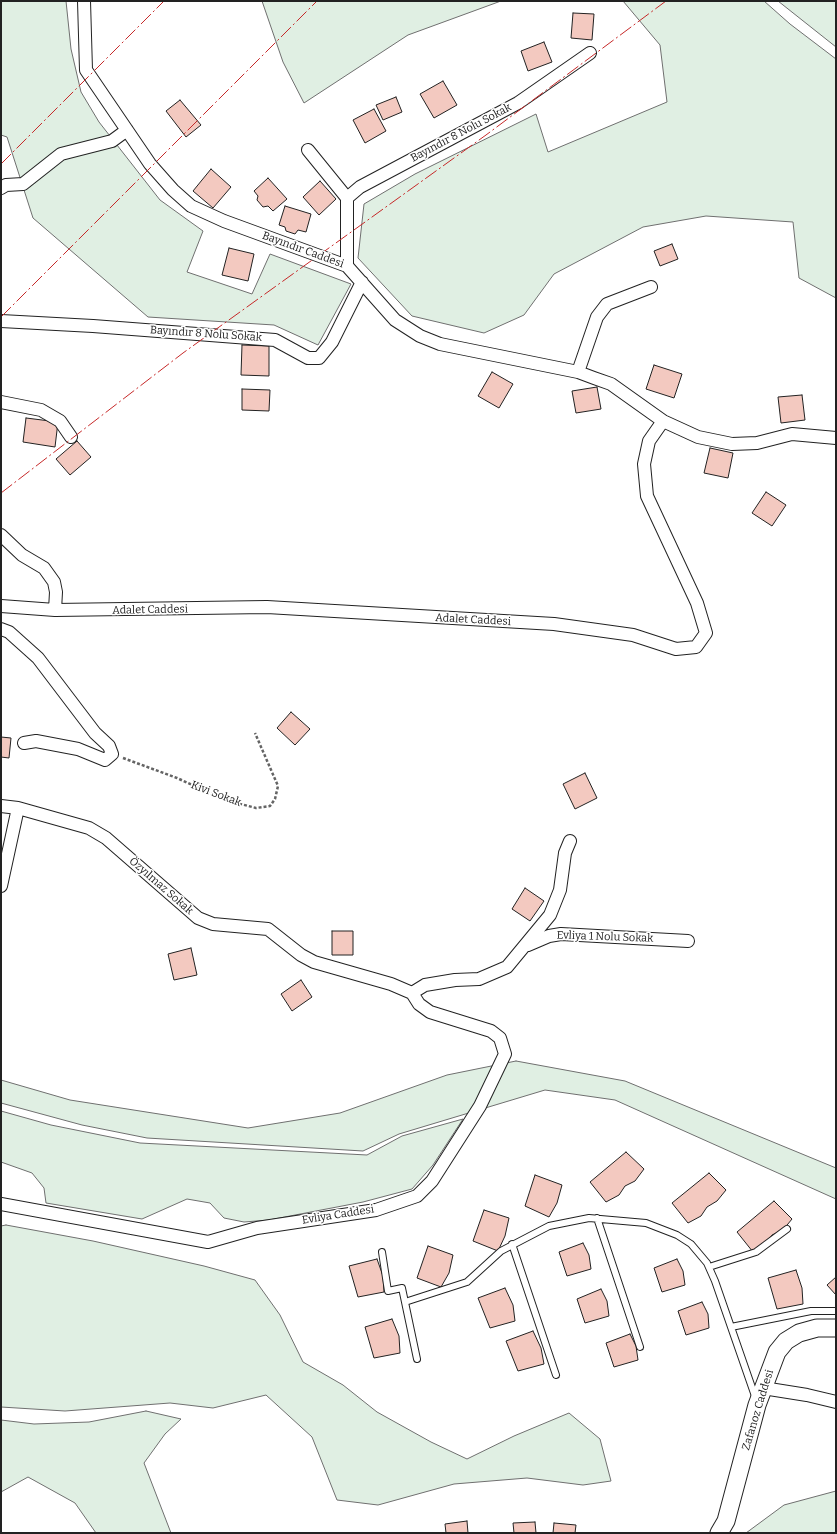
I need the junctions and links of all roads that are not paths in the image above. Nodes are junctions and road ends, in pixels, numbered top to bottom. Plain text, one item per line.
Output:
1 (84, 1) edge
2 (590, 54) dead end
3 (127, 130) junction
4 (308, 150) dead end
5 (1, 188) edge
6 (347, 198) junction
7 (347, 266) junction
8 (362, 282) junction
9 (651, 287) dead end
10 (1, 321) edge
11 (578, 372) junction
12 (1, 402) edge
13 (662, 421) junction
14 (71, 438) dead end
15 (836, 438) edge
16 (1, 535) edge
17 (1, 606) edge
18 (55, 610) junction
19 (1, 628) edge
20 (24, 743) dead end
21 (1, 806) edge
22 (18, 808) junction
23 (570, 841) dead end
24 (1, 886) edge
25 (688, 941) dead end
26 (525, 946) junction
27 (412, 993) junction
28 (1, 1204) edge
29 (597, 1218) junction
30 (787, 1229) dead end
31 (512, 1244) junction
32 (382, 1252) dead end
33 (709, 1267) junction
34 (405, 1302) junction
35 (836, 1310) edge
36 (731, 1327) junction
37 (836, 1328) edge
38 (640, 1347) dead end
39 (417, 1359) dead end
40 (556, 1375) dead end
41 (764, 1388) junction
42 (836, 1402) edge
43 (757, 1405) junction
44 (719, 1533) edge

1 - 3 street, Bayındır Caddesi
2 - 6 street, Bayındır 8 Nolu Sokak
3 - 5 street
3 - 7 street, Bayındır Caddesi
4 - 6 street
6 - 7 street
7 - 8 street, Bayındır Caddesi
8 - 10 street, Bayındır 8 Nolu Sokak
8 - 11 street, Bayındır Caddesi
9 - 11 street
11 - 13 street, Bayındır Caddesi
12 - 14 street
13 - 15 street, Bayındır Caddesi
13 - 18 street, Adalet Caddesi
16 - 18 street
17 - 18 street, Adalet Caddesi
19 - 20 street
21 - 22 street, Özyılmaz Sokak
22 - 24 street
22 - 27 street, Özyılmaz Sokak
23 - 26 street
25 - 26 street, Evliya 1 Nolu Sokak
26 - 27 street
27 - 28 street, Evliya Caddesi
29 - 31 lane
29 - 33 lane
29 - 38 lane
30 - 33 lane
31 - 34 lane
31 - 40 lane
32 - 34 lane
33 - 36 lane
34 - 39 lane
35 - 36 lane
36 - 43 lane
37 - 41 street, Zafanoz Caddesi
41 - 42 street
41 - 43 street, Zafanoz Caddesi
43 - 44 street, Zafanoz Caddesi

